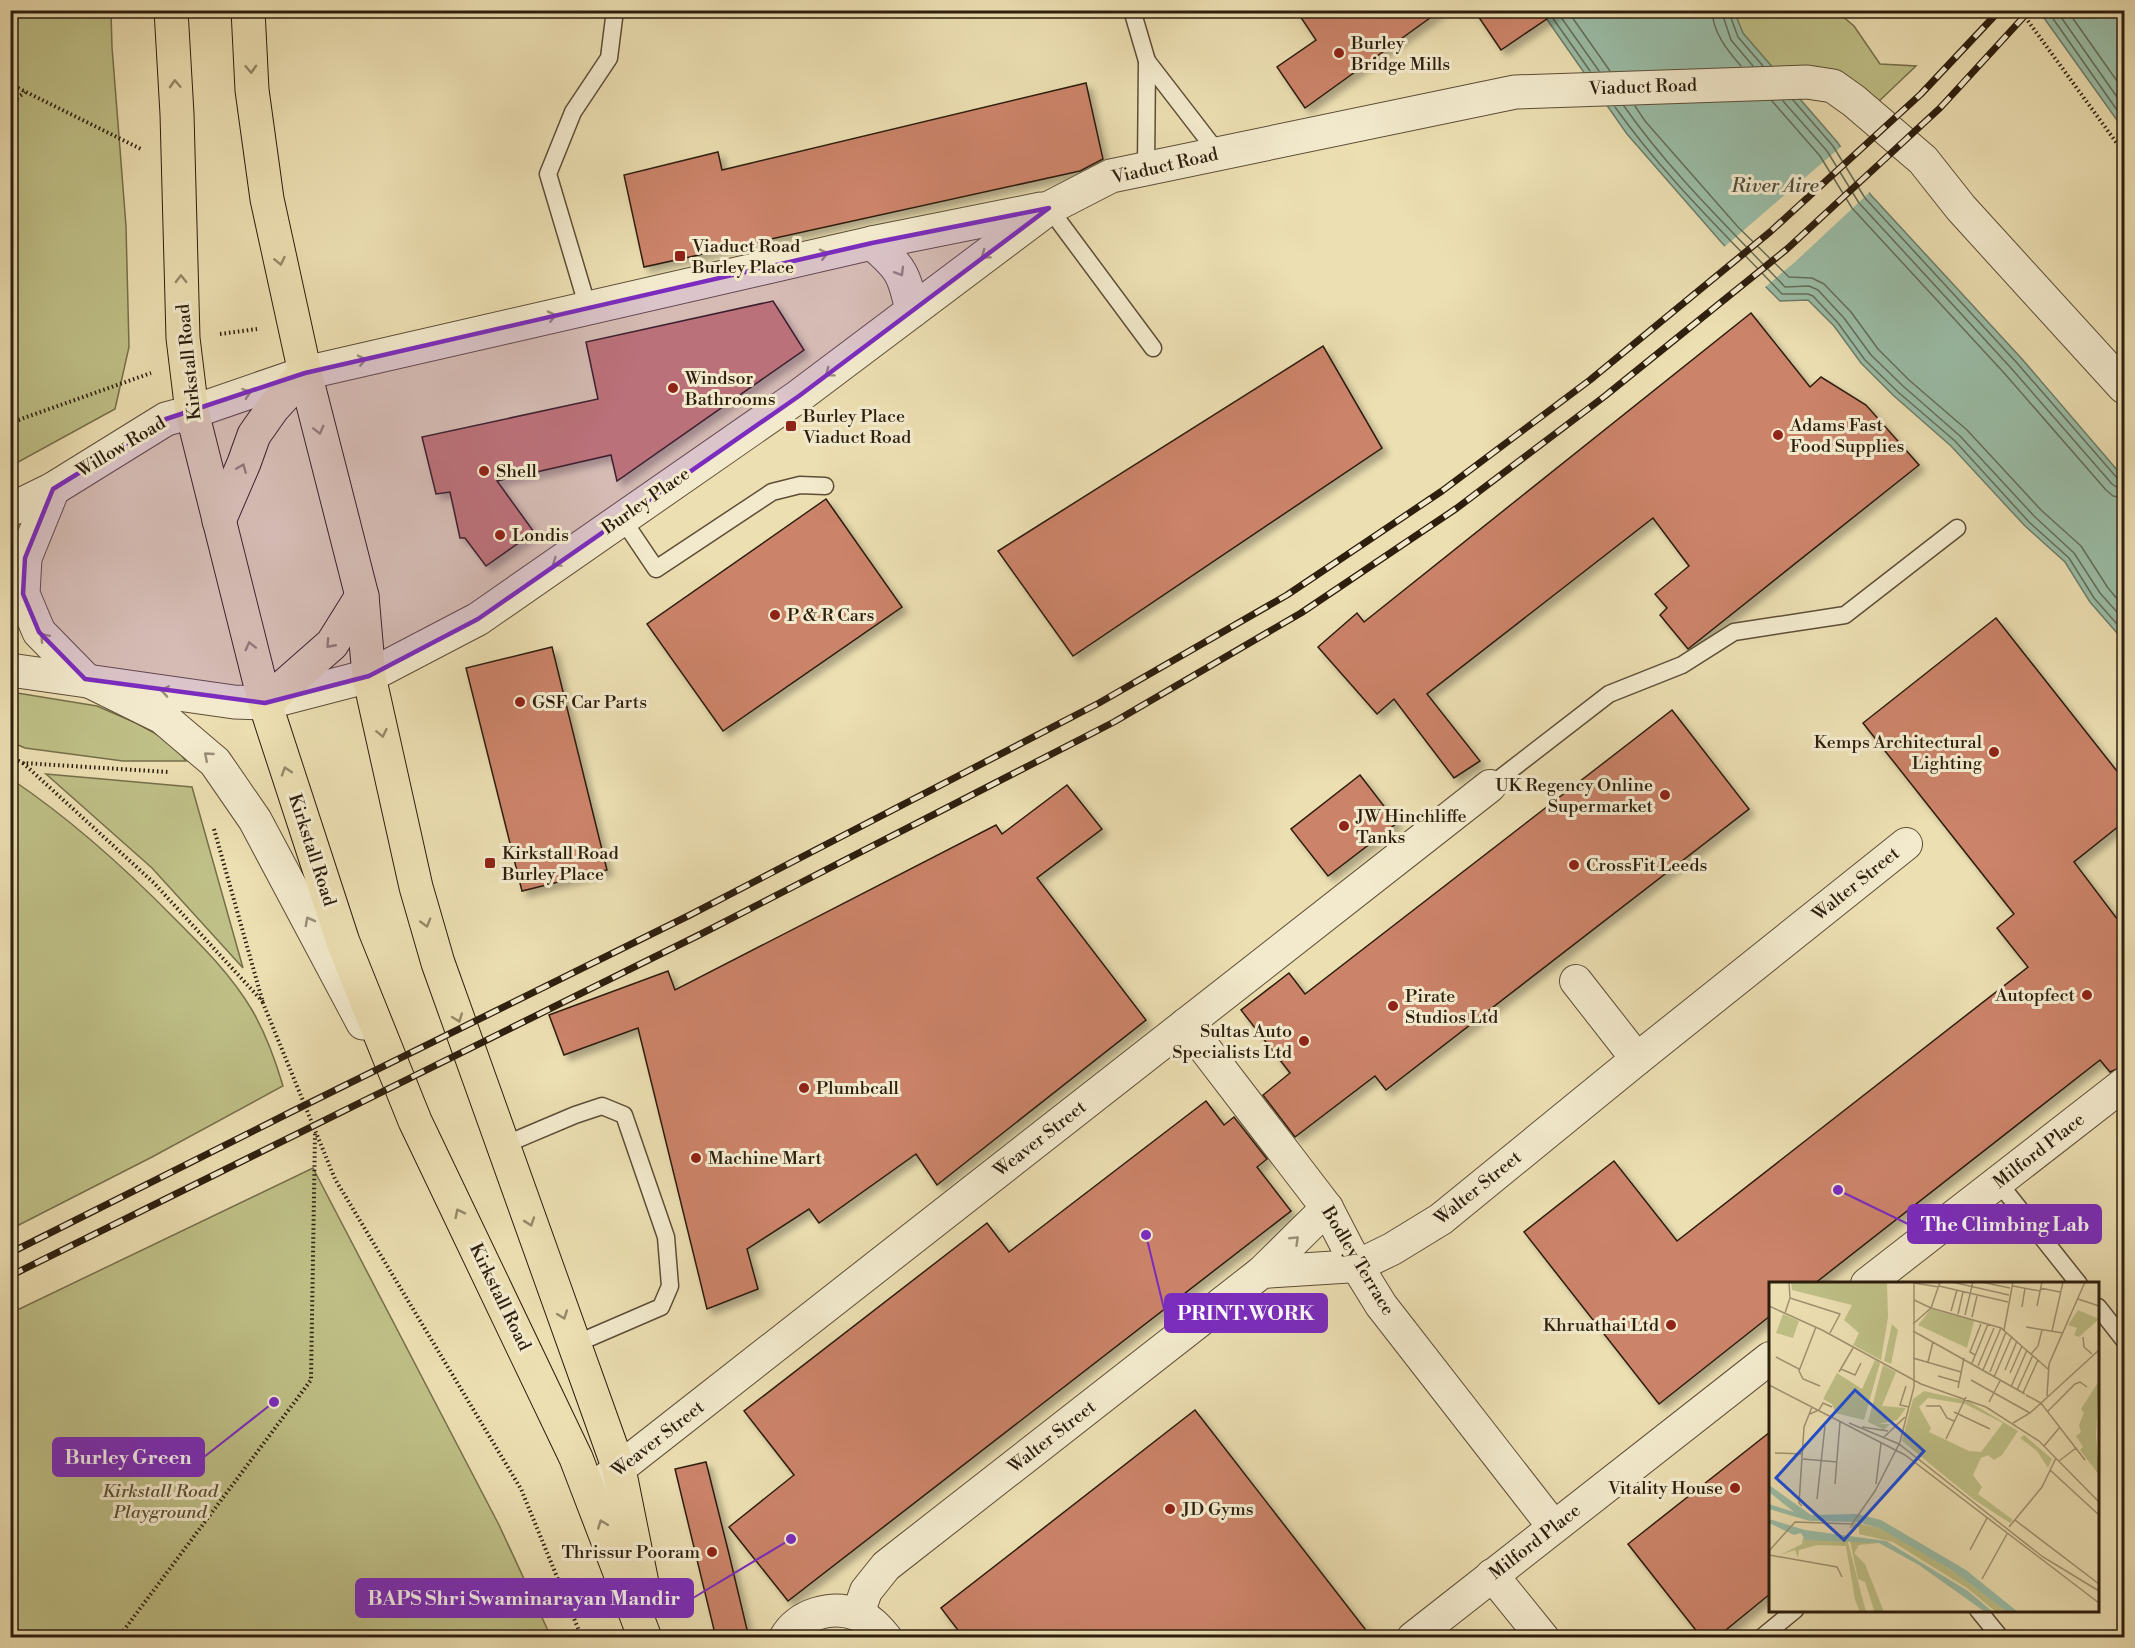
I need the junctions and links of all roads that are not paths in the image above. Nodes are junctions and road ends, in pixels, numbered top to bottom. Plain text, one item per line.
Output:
1 (171, 10) edge
2 (248, 10) edge
3 (615, 10) edge
4 (1132, 10) edge
5 (1147, 61) junction
6 (1218, 153) junction
7 (1146, 168) junction
8 (1049, 207) junction
9 (872, 243) junction
10 (588, 308) junction
11 (912, 310) junction
12 (1153, 348) dead end
13 (305, 373) junction
14 (2124, 387) edge
15 (192, 412) junction
16 (825, 486) dead end
17 (53, 489) junction
18 (10, 510) edge
19 (621, 517) junction
20 (219, 521) junction
21 (1957, 528) dead end
22 (362, 596) junction
23 (10, 670) edge
24 (369, 676) junction
25 (84, 679) junction
26 (265, 703) junction
27 (1490, 786) joint
28 (1906, 844) dead end
29 (1576, 981) dead end
30 (1186, 1024) junction
31 (1637, 1059) junction
32 (2119, 1093) edge
33 (416, 1121) junction
34 (504, 1145) junction
35 (1998, 1182) junction
36 (1328, 1208) junction
37 (1358, 1266) junction
38 (1262, 1272) junction
39 (1870, 1282) edge
40 (2077, 1282) edge
41 (2099, 1309) edge
42 (2124, 1340) edge
43 (573, 1345) junction
44 (1769, 1359) edge
45 (619, 1469) junction
46 (590, 1491) junction
47 (1553, 1526) junction
48 (1492, 1575) junction
49 (1794, 1612) edge
50 (1979, 1612) edge
51 (858, 1614) junction
52 (2000, 1637) edge
53 (645, 1638) edge
54 (652, 1638) edge
55 (785, 1638) edge
56 (886, 1638) edge
57 (1413, 1638) edge
58 (1543, 1638) edge
59 (1761, 1638) edge

15 -> 1 main road, Kirkstall Road
2 -> 13 main road
3 - 10 lane
4 - 5 lane
5 - 6 lane
5 - 7 lane
6 - 7 street, Viaduct Road
6 - 14 street, Viaduct Road
7 - 8 street, Viaduct Road
8 - 9 street
8 -> 11 street, Burley Place
8 - 12 lane
10 -> 9 street
9 -> 11 street
13 -> 10 street
11 -> 19 street, Burley Place
15 -> 13 street, Willow Road
20 -> 13 main road
13 -> 22 main road
15 - 17 street, Willow Road
15 - 20 main road, Kirkstall Road
16 - 19 lane
17 - 18 street, Willow Road
25 -> 17 street
19 -> 24 street, Burley Place
26 -> 20 main road, Kirkstall Road
21 - 27 lane
22 - 24 main road
22 -> 26 main road
23 - 25 street
24 - 26 street, Burley Place
24 -> 34 main road
26 -> 25 street
33 -> 25 street
33 -> 26 main road, Kirkstall Road
27 - 30 street, Weaver Street
28 - 31 street, Walter Street
29 - 31 street
30 - 36 street, Bodley Terrace
30 - 45 street, Weaver Street
31 - 37 street, Walter Street
32 - 35 street, Milford Place
46 -> 33 main road, Kirkstall Road
34 -> 43 main road
34 - 43 lane
35 - 39 street, Milford Place
35 - 40 lane
36 - 37 street, Bodley Terrace
38 -> 36 street, Walter Street
37 - 38 street, Walter Street
37 - 47 street, Bodley Terrace
38 - 51 street, Walter Street
41 - 42 lane
43 - 45 main road
44 - 47 street, Milford Place
45 - 46 street, Weaver Street
45 - 54 main road
53 -> 46 main road, Kirkstall Road
47 - 48 street, Milford Place
48 - 57 street, Milford Place
48 - 58 street
49 - 59 lane
50 - 52 lane
51 - 55 street
51 - 56 street

